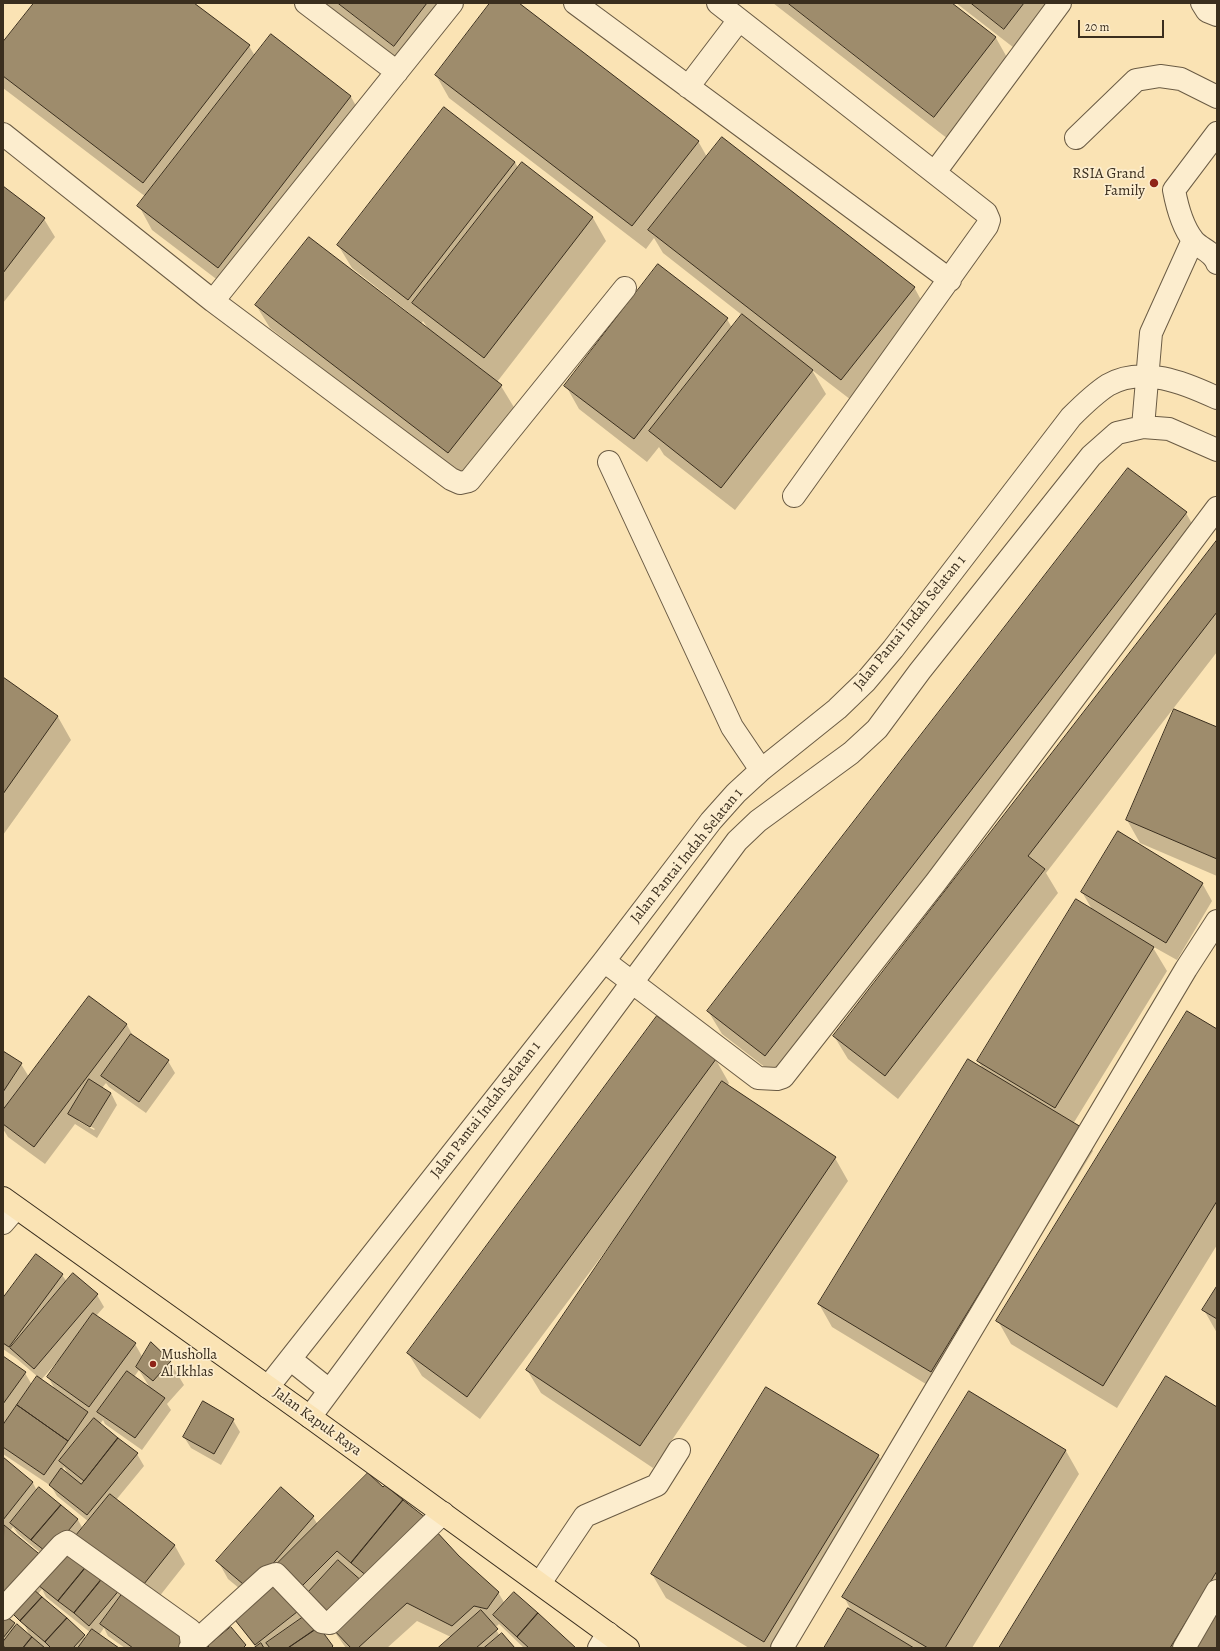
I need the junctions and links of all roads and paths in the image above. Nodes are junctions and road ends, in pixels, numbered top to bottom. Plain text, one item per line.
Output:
1 (306, 3) edge
2 (452, 3) edge
3 (576, 3) edge
4 (718, 3) edge
5 (1060, 3) edge
6 (1202, 3) edge
7 (1217, 15) edge
8 (739, 20) junction
9 (398, 72) junction
10 (688, 87) junction
11 (1217, 97) edge
12 (1217, 133) edge
13 (3, 134) edge
14 (1076, 138) dead end
15 (935, 172) junction
16 (1193, 240) junction
17 (1217, 263) edge
18 (950, 280) junction
19 (625, 288) dead end
20 (213, 301) junction
21 (1147, 376) junction
22 (1217, 398) edge
23 (1143, 427) junction
24 (1217, 450) edge
25 (608, 462) dead end
26 (794, 496) dead end
27 (1217, 508) edge
28 (761, 770) junction
29 (1217, 921) edge
30 (604, 961) junction
31 (631, 982) junction
32 (7, 1210) edge
33 (290, 1359) junction
34 (268, 1387) junction
35 (330, 1390) junction
36 (310, 1417) junction
37 (679, 1450) dead end
38 (443, 1513) junction
39 (540, 1583) junction
40 (1217, 1591) edge
41 (3, 1609) edge
42 (604, 1641) edge
43 (191, 1646) edge
44 (628, 1648) edge
45 (782, 1648) edge
46 (1184, 1648) edge

1 - 9 street
2 - 9 street
3 - 10 street
4 - 8 street
5 - 15 street
6 - 7 street
8 - 10 street
8 - 15 street
9 - 20 street
10 - 18 street
11 - 14 street
12 - 16 street
13 - 20 street
15 - 18 street
16 - 17 street
16 - 21 street
18 - 26 street
19 - 20 street
21 - 22 street, Jalan Pantai Indah Selatan 1
21 - 23 street
21 - 28 street, Jalan Pantai Indah Selatan 1
23 - 24 street, Jalan Pantai Indah Selatan 1
23 - 31 street, Jalan Pantai Indah Selatan 1
25 - 28 street
27 - 31 street
28 - 30 street, Jalan Pantai Indah Selatan 1
29 - 45 street
30 - 31 street
30 - 33 street, Jalan Pantai Indah Selatan 1
31 - 35 street, Jalan Pantai Indah Selatan 1
32 - 34 main road, Jalan Kapuk Raya
33 - 34 street, Jalan Pantai Indah Selatan 1
33 - 35 street
34 - 36 main road, Jalan Kapuk Raya
35 - 36 street, Jalan Pantai Indah Selatan 1
36 - 38 main road, Jalan Kapuk Raya
37 - 39 street
38 - 39 main road, Jalan Kapuk Raya
38 - 43 street
39 - 42 main road, Jalan Kapuk Raya
40 - 46 street
41 - 43 street
42 - 44 main road, Jalan Kapuk Raya

